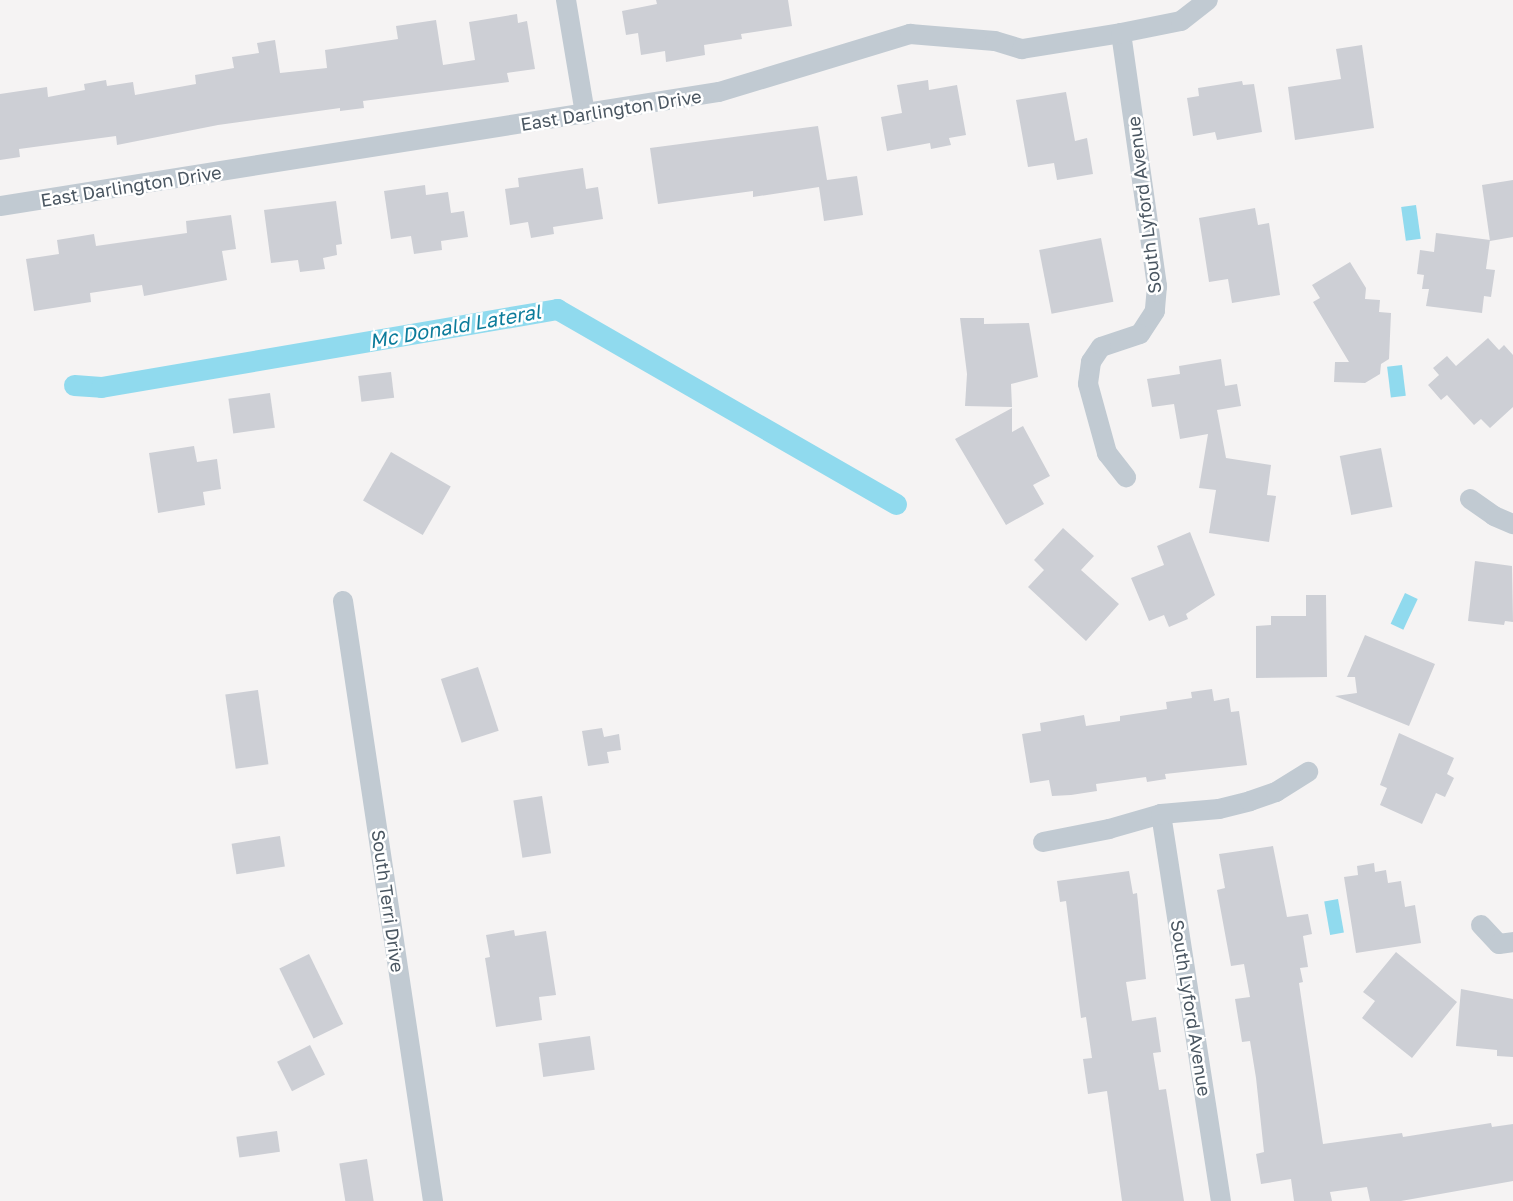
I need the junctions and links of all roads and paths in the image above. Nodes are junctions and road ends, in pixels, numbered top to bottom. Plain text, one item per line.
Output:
1 (566, 0) edge
2 (1208, 0) edge
3 (1121, 33) junction
4 (585, 114) junction
5 (0, 206) edge
6 (1126, 477) dead end
7 (1470, 499) dead end
8 (1513, 524) edge
9 (343, 601) dead end
10 (1308, 772) dead end
11 (1161, 814) junction
12 (1043, 842) dead end
13 (1481, 925) dead end
14 (1513, 942) edge
15 (433, 1201) edge
16 (1221, 1201) edge

1 - 4 street
2 - 3 street, East Darlington Drive
3 - 4 street, East Darlington Drive
3 - 6 street, South Lyford Avenue
4 - 5 street, East Darlington Drive
7 - 8 street
9 - 15 street, South Terri Drive
10 - 11 street
11 - 12 street
11 - 16 street, South Lyford Avenue
13 - 14 street

